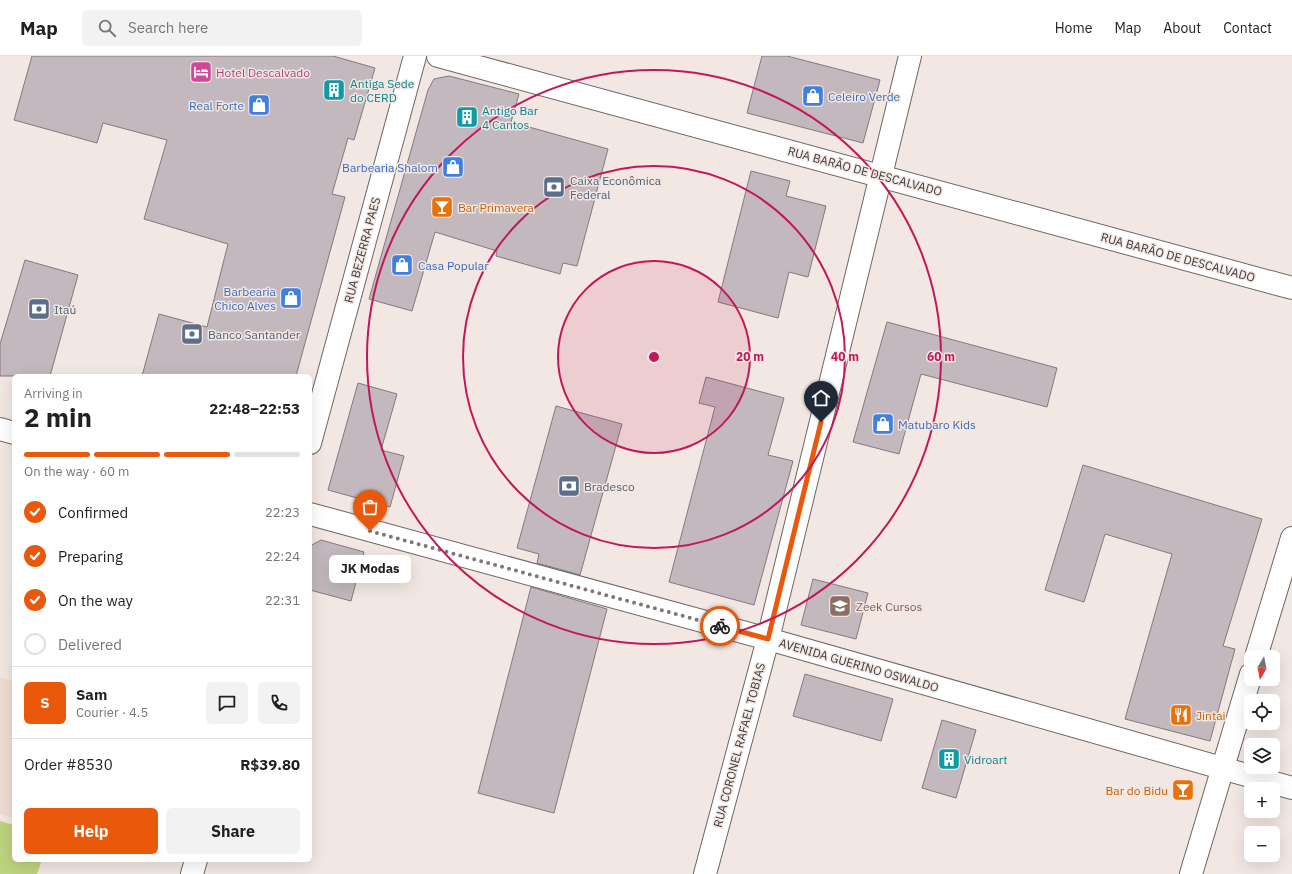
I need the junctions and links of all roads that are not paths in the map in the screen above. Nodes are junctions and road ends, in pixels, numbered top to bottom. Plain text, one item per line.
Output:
1 (415, 56) edge
2 (438, 56) edge
3 (910, 56) edge
4 (881, 175) junction
5 (1292, 288) edge
6 (0, 429) edge
7 (12, 432) edge
8 (312, 436) edge
9 (312, 515) edge
10 (1292, 538) edge
11 (768, 639) junction
12 (1258, 650) edge
13 (1247, 686) edge
14 (1223, 767) junction
15 (1292, 788) edge
16 (195, 862) edge
17 (192, 874) edge
18 (705, 874) edge
19 (1191, 874) edge

1 - 8 street, RUA BEZERRA PAES
2 - 4 street, RUA BARÃO DE DESCALVADO
3 - 4 street, RUA CORONEL RAFAEL TOBIAS
4 - 5 street, RUA BARÃO DE DESCALVADO
4 - 11 street, RUA CORONEL RAFAEL TOBIAS
6 - 7 street
9 - 11 street, AVENIDA GUERINO OSWALDO
10 - 12 street
11 - 14 street, AVENIDA GUERINO OSWALDO
11 - 18 street, RUA CORONEL RAFAEL TOBIAS
13 - 14 street
14 - 15 street, AVENIDA GUERINO OSWALDO
14 - 19 street
16 - 17 street

